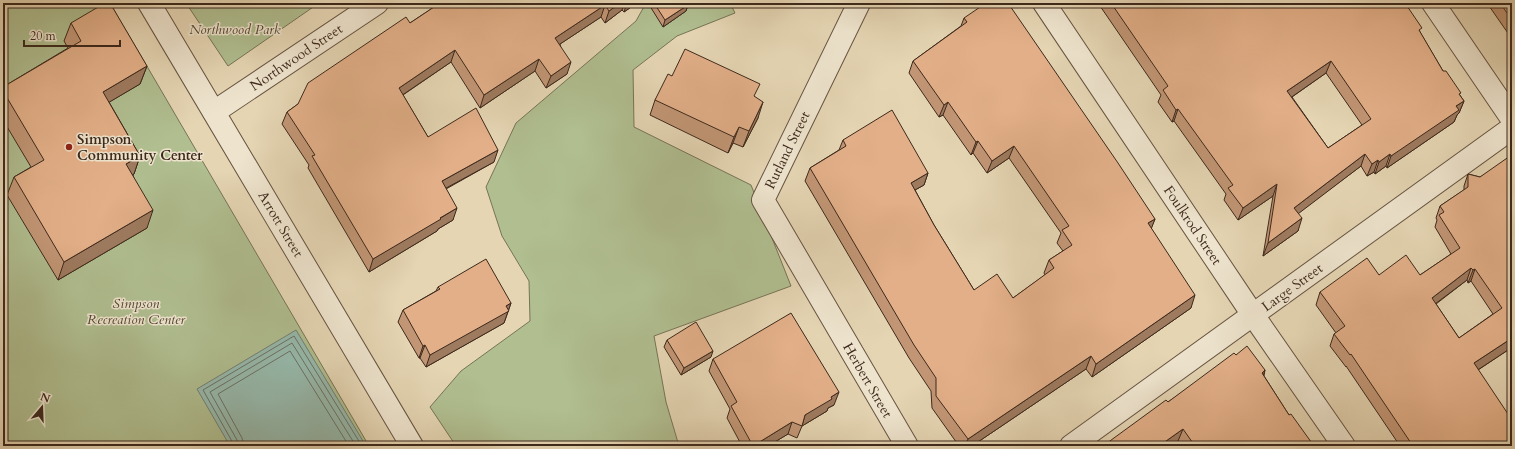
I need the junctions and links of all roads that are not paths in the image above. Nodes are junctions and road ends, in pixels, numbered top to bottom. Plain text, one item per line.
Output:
1 (149, 3) edge
2 (377, 3) edge
3 (859, 3) edge
4 (1044, 3) edge
5 (1433, 3) edge
6 (214, 112) junction
7 (1512, 119) edge
8 (1512, 128) edge
9 (830, 314) joint
10 (1253, 315) junction
11 (412, 446) edge
12 (907, 446) edge
13 (1071, 446) edge
14 (1344, 446) edge

1 - 6 street, Arrott Street
2 - 6 street, Northwood Street
3 - 9 street, Rutland Street
4 - 10 street, Foulkrod Street
5 - 7 street
6 - 11 street, Arrott Street
8 - 10 street, Large Street
9 - 12 street, Herbert Street
10 - 13 street, Large Street
10 - 14 street, Foulkrod Street

